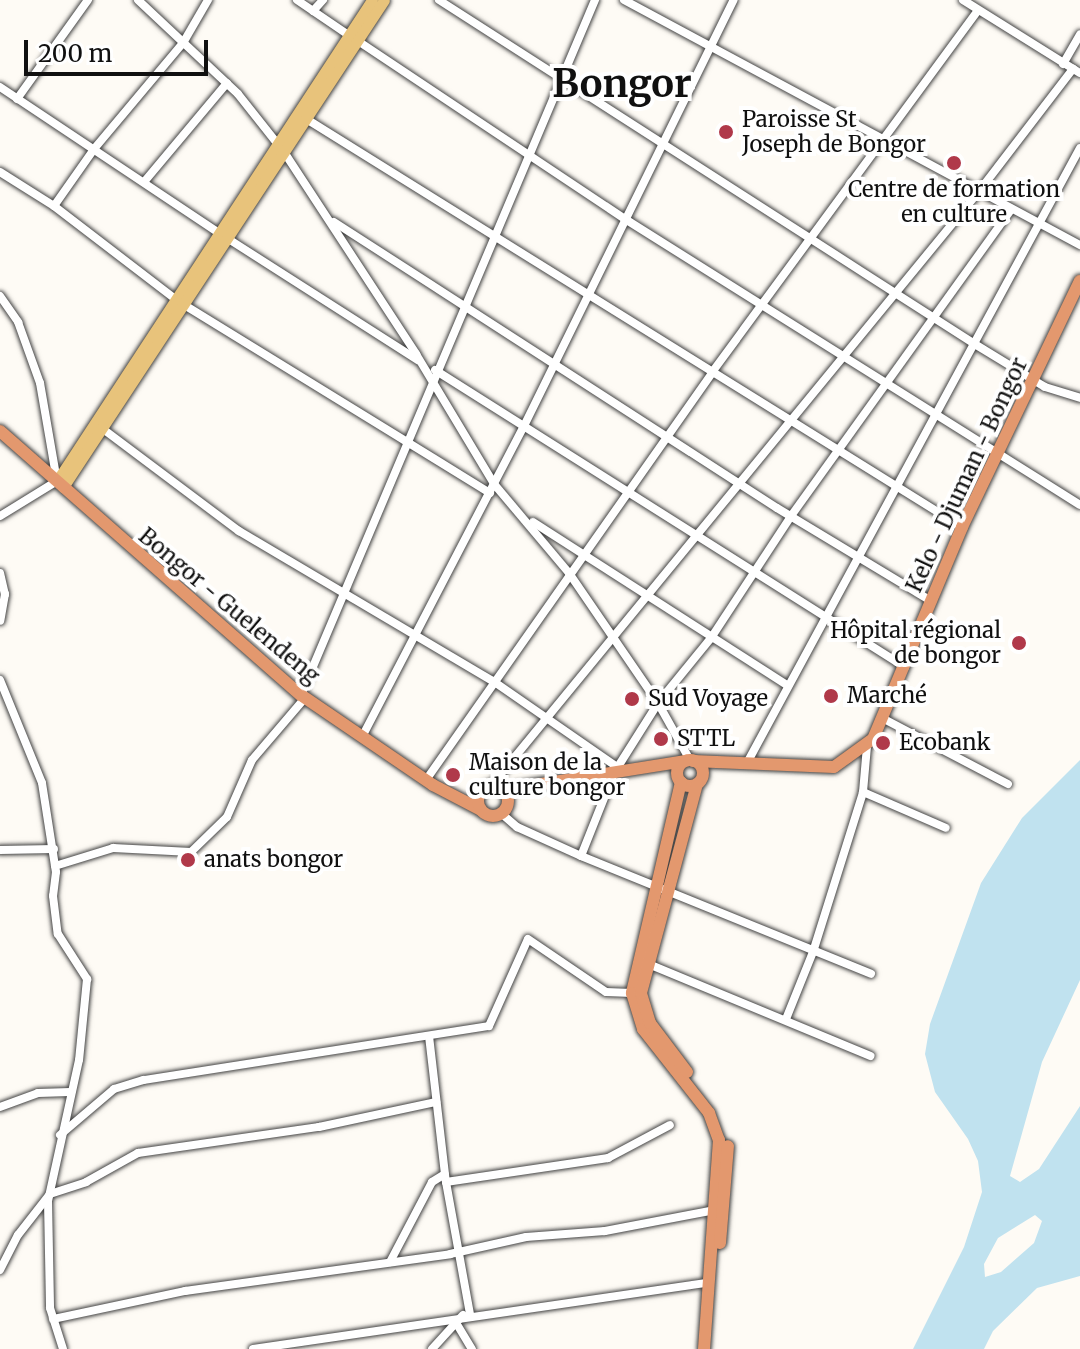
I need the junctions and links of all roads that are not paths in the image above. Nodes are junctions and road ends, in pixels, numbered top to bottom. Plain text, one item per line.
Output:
1 (88, 0) edge
2 (138, 0) edge
3 (208, 0) edge
4 (297, 0) edge
5 (323, 0) edge
6 (372, 0) edge
7 (384, 0) edge
8 (439, 0) edge
9 (595, 0) edge
10 (624, 0) edge
11 (734, 0) edge
12 (963, 0) edge
13 (313, 11) junction
14 (977, 11) junction
15 (1080, 35) edge
16 (354, 39) junction
17 (183, 43) junction
18 (711, 48) junction
19 (1063, 64) junction
20 (1076, 71) edge
21 (560, 78) junction
22 (328, 79) junction
23 (227, 83) junction
24 (0, 87) edge
25 (17, 99) junction
26 (308, 120) junction
27 (882, 139) junction
28 (664, 145) junction
29 (1080, 148) edge
30 (94, 149) junction
31 (283, 151) junction
32 (531, 156) junction
33 (0, 172) edge
34 (144, 182) junction
35 (980, 190) junction
36 (54, 206) junction
37 (1012, 209) junction
38 (625, 219) junction
39 (331, 220) junction
40 (1043, 224) junction
41 (492, 235) junction
42 (809, 237) junction
43 (227, 238) junction
44 (1080, 245) edge
45 (1080, 281) edge
46 (896, 292) junction
47 (587, 294) junction
48 (0, 296) edge
49 (182, 304) junction
50 (763, 305) junction
51 (462, 307) junction
52 (936, 317) junction
53 (973, 343) junction
54 (844, 355) junction
55 (422, 362) junction
56 (554, 367) junction
57 (713, 371) junction
58 (433, 375) junction
59 (1034, 379) junction
60 (886, 383) junction
61 (1080, 398) edge
62 (936, 416) junction
63 (790, 420) junction
64 (523, 428) junction
65 (103, 429) junction
66 (0, 431) edge
67 (666, 437) junction
68 (407, 442) junction
69 (839, 451) junction
70 (995, 454) junction
71 (737, 482) junction
72 (60, 484) junction
73 (494, 484) junction
74 (898, 485) junction
75 (490, 493) junction
76 (628, 493) junction
77 (1080, 505) edge
78 (523, 515) junction
79 (0, 516) edge
80 (791, 516) junction
81 (962, 527) junction
82 (693, 536) junction
83 (584, 555) junction
84 (856, 558) junction
85 (0, 573) edge
86 (569, 573) junction
87 (752, 574) junction
88 (646, 595) junction
89 (345, 597) junction
90 (931, 601) junction
91 (825, 620) junction
92 (0, 621) edge
93 (413, 636) junction
94 (614, 637) junction
95 (711, 638) junction
96 (905, 668) junction
97 (0, 680) edge
98 (493, 681) junction
99 (788, 686) junction
100 (303, 696) junction
101 (658, 703) junction
102 (548, 717) junction
103 (884, 719) junction
104 (362, 737) junction
105 (867, 746) junction
106 (689, 761) junction
107 (747, 763) junction
108 (616, 770) junction
109 (634, 771) junction
110 (426, 780) junction
111 (680, 781) junction
112 (699, 781) junction
113 (1008, 784) dead end
114 (534, 785) junction
115 (492, 789) junction
116 (863, 792) junction
117 (446, 793) junction
118 (481, 810) junction
119 (505, 810) junction
120 (946, 828) dead end
121 (54, 849) junction
122 (0, 850) edge
123 (581, 856) junction
124 (55, 866) junction
125 (662, 888) junction
126 (813, 952) junction
127 (646, 963) junction
128 (871, 974) dead end
129 (632, 993) junction
130 (786, 1019) junction
131 (429, 1036) junction
132 (870, 1056) dead end
133 (70, 1092) junction
134 (436, 1102) junction
135 (0, 1107) edge
136 (670, 1125) dead end
137 (60, 1135) junction
138 (446, 1178) junction
139 (50, 1194) junction
140 (716, 1210) junction
141 (459, 1252) junction
142 (390, 1262) junction
143 (0, 1270) edge
144 (708, 1283) junction
145 (466, 1315) junction
146 (53, 1319) junction
147 (458, 1326) junction
148 (705, 1333) junction
149 (63, 1349) edge
150 (253, 1349) edge
151 (432, 1349) edge
152 (472, 1349) edge
153 (704, 1349) edge

1 - 25 street
2 - 17 street
3 - 17 street
4 - 13 street
5 - 13 street
6 - 16 main road
7 - 16 main road
8 - 21 street
9 - 21 street
10 - 18 street
11 - 18 street
12 - 14 street
13 - 16 street
14 - 19 street
14 - 27 street
15 - 19 street
16 - 22 main road
16 - 32 street
17 - 23 street
17 - 30 street
18 - 27 street
18 - 28 street
19 - 20 street
20 - 35 street
21 - 28 street
21 - 32 street
22 - 26 main road
22 - 31 main road
23 - 31 street
23 - 34 street
24 - 25 street
25 - 30 street
26 - 31 main road
26 - 41 street
27 - 35 street
27 - 42 street
28 - 38 street
28 - 42 street
29 - 40 street
30 - 34 street
30 - 36 street
31 - 39 street
31 - 43 main road
32 - 38 street
32 - 41 street
33 - 36 street
34 - 43 street
35 - 37 street
35 - 46 street
36 - 49 street
37 - 40 street
37 - 52 street
38 - 47 street
38 - 50 street
39 - 51 street
39 - 55 street
40 - 44 street
40 - 53 street
41 - 47 street
41 - 51 street
42 - 46 street
42 - 50 street
43 - 49 main road
43 - 55 street
45 - 59 highway, Kelo - Djuman - Bongor
46 - 52 street
46 - 54 street
47 - 56 street
47 - 57 street
48 - 72 street
49 - 65 main road
49 - 68 street
49 - 72 main road
50 - 54 street
50 - 57 street
51 - 56 street
51 - 58 street
52 - 53 street
52 - 60 street
53 - 59 street
53 - 62 street
54 - 60 street
54 - 63 street
55 - 58 street
56 - 64 street
56 - 67 street
57 - 63 street
57 - 67 street
58 - 64 street
58 - 68 street
58 - 73 street
59 - 61 street
59 - 70 highway, Kelo - Djuman - Bongor
60 - 62 street
60 - 69 street
62 - 70 street
62 - 74 street
63 - 69 street
63 - 71 street
64 - 73 street
64 - 76 street
65 - 72 main road
65 - 89 street
66 - 72 highway, Bongor - Guelendeng
67 - 71 street
67 - 76 street
68 - 75 street
68 - 89 street
69 - 74 street
69 - 80 street
70 - 77 street
70 - 81 highway, Kelo - Djuman - Bongor
71 - 80 street
71 - 82 street
72 - 79 street
72 - 100 highway, Bongor - Guelendeng
73 - 75 street
73 - 78 street
74 - 81 street
74 - 84 street
75 - 93 street
76 - 82 street
76 - 83 street
78 - 83 street
78 - 86 street
80 - 84 street
80 - 87 street
81 - 90 highway, Kelo - Djuman - Bongor
82 - 87 street
82 - 88 street
83 - 86 street
83 - 88 street
84 - 90 street
84 - 91 street
85 - 92 street
86 - 94 street
86 - 98 street
87 - 91 street
87 - 95 street
88 - 94 street
88 - 95 street
89 - 93 street
89 - 100 street
90 - 96 highway, Kelo - Djuman - Bongor
91 - 96 street
91 - 99 street
93 - 98 street
93 - 104 street
94 - 101 street
94 - 102 street
95 - 99 street
95 - 101 street
96 - 103 highway, Kelo - Djuman - Bongor
97 - 121 street
98 - 102 street
98 - 110 street
99 - 107 street
100 - 104 highway, Bongor - Guelendeng
100 - 124 street
101 - 106 street
101 - 108 street
102 - 108 street
102 - 115 street
103 - 105 highway, Kelo - Djuman - Bongor
103 - 113 street
104 - 110 highway, Bongor - Guelendeng
105 - 107 highway, Kelo - Djuman - Bongor
105 - 116 street
106 - 107 highway, Kelo - Djuman - Bongor
106 - 109 highway, Kelo - Djuman - Bongor
106 - 111 highway
106 - 112 highway
107 - 112 highway, Kelo - Djuman - Bongor
108 - 109 highway, Kelo - Djuman - Bongor
108 - 114 highway, Kelo - Djuman - Bongor
108 - 123 street
109 - 111 highway, Kelo - Djuman - Bongor
110 - 117 highway, Bongor - Guelendeng
111 - 112 highway, Kelo - Djuman - Bongor
111 - 125 highway
112 - 125 highway
114 - 115 highway, Kelo - Djuman - Bongor
114 - 119 highway
115 - 117 highway, Kelo - Djuman - Bongor
115 - 118 highway
115 - 119 highway
116 - 120 street
116 - 126 street
117 - 118 highway, Bongor - Guelendeng
118 - 119 highway, Bongor - Guelendeng
119 - 123 street
121 - 122 street
121 - 124 street
123 - 125 street
124 - 133 street
125 - 126 street
125 - 127 highway
125 - 129 highway
126 - 128 street
126 - 130 street
127 - 130 street
127 - 148 highway
129 - 131 street
129 - 140 highway
130 - 132 street
131 - 134 street
131 - 137 street
133 - 135 street
133 - 137 street
134 - 138 street
134 - 139 street
136 - 138 street
137 - 139 street
138 - 141 street
138 - 142 street
139 - 143 street
139 - 146 street
140 - 141 street
140 - 144 highway
141 - 142 street
141 - 145 street
142 - 146 street
144 - 145 street
144 - 148 highway
145 - 147 street
145 - 150 street
146 - 149 street
147 - 151 street
147 - 152 street
148 - 153 highway

